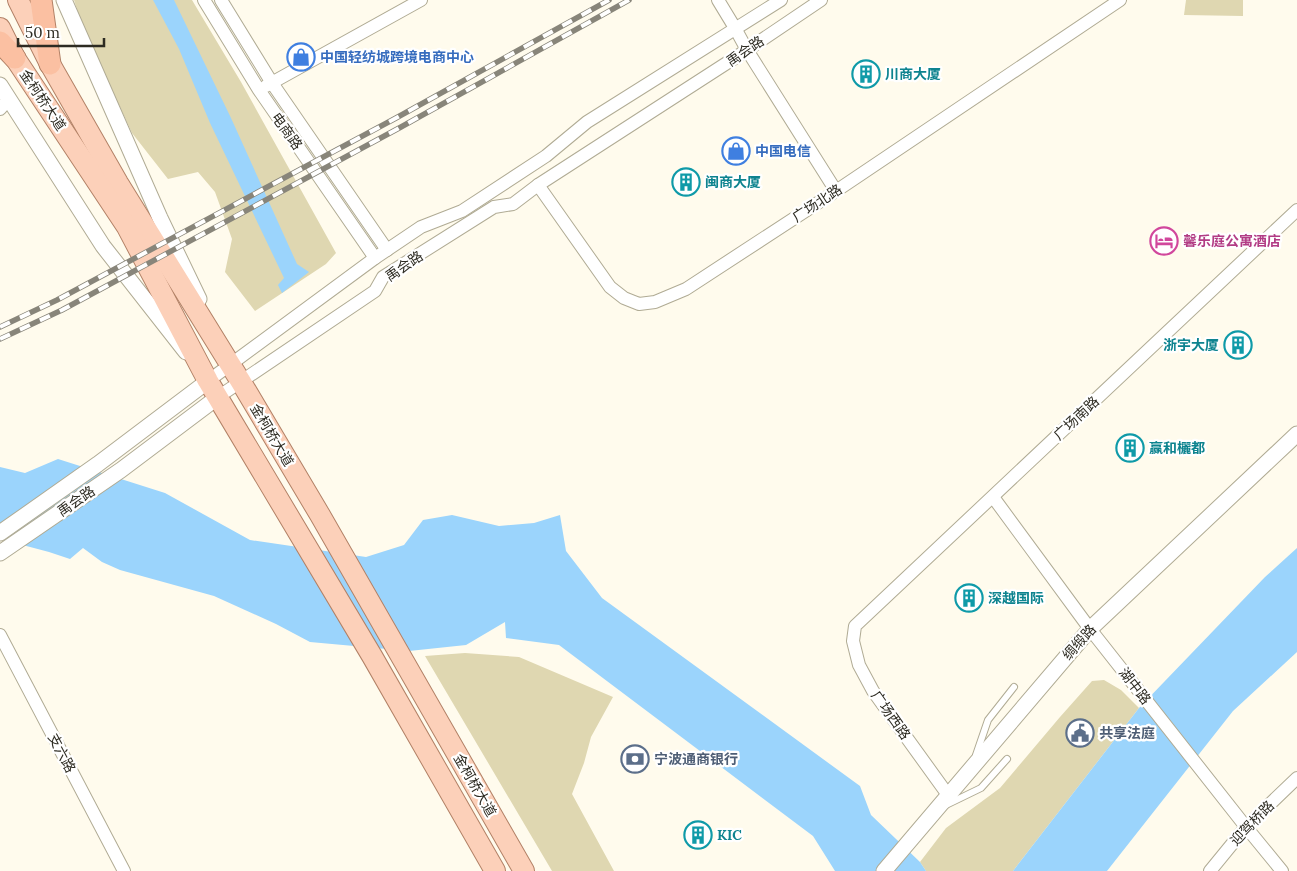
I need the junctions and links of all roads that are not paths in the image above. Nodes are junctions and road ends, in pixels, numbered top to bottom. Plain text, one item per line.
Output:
1 (18, 0) edge
2 (41, 0) edge
3 (64, 0) edge
4 (204, 0) edge
5 (221, 0) edge
6 (421, 0) edge
7 (718, 0) edge
8 (781, 0) edge
9 (821, 0) edge
10 (1120, 0) edge
11 (0, 28) edge
12 (736, 28) junction
13 (0, 42) edge
14 (747, 50) junction
15 (16, 58) junction
16 (50, 64) junction
17 (272, 83) junction
18 (0, 85) edge
19 (259, 90) junction
20 (5, 104) edge
21 (538, 185) junction
22 (836, 191) junction
23 (1297, 210) edge
24 (387, 250) junction
25 (375, 258) junction
26 (236, 373) junction
27 (213, 389) junction
28 (1297, 434) edge
29 (993, 497) junction
30 (0, 533) edge
31 (0, 553) edge
32 (855, 626) joint
33 (1090, 629) junction
34 (0, 635) edge
35 (1014, 687) dead end
36 (1007, 759) dead end
37 (972, 767) junction
38 (1297, 778) edge
39 (948, 795) junction
40 (936, 810) junction
41 (1246, 827) junction
42 (124, 871) edge
43 (495, 871) edge
44 (524, 871) edge
45 (884, 871) edge
46 (1210, 871) edge
47 (1282, 871) edge

1 - 16 main road, 金柯桥大道
2 - 16 highway
3 - 26 street
4 - 19 street, 电商路
5 - 17 street, 电商路
6 - 17 street
7 - 12 street
8 - 12 street, 禹会路
9 - 14 street, 禹会路
10 - 22 street, 广场北路
11 - 15 main road, 金柯桥大道
12 - 14 street
12 - 24 street, 禹会路
13 - 15 highway
14 - 21 street, 禹会路
14 - 22 street
15 - 27 main road, 金柯桥大道
16 - 26 main road, 金柯桥大道
17 - 19 street
17 - 24 street, 电商路
18 - 20 street
19 - 25 street, 电商路
20 - 27 street
21 - 22 street, 广场北路
21 - 26 street, 禹会路
23 - 29 street, 广场南路
24 - 25 street, 禹会路
25 - 26 street, 禹会路
26 - 27 street, 禹会路
26 - 27 street, 禹会路
26 - 44 main road, 金柯桥大道
27 - 30 street, 禹会路
27 - 31 street, 禹会路
27 - 43 main road, 金柯桥大道
28 - 33 street, 绸缎路
29 - 32 street, 广场南路
29 - 33 street, 湖中路
32 - 39 street, 广场西路
33 - 37 street, 绸缎路
33 - 41 street, 湖中路
34 - 42 street, 支六路
35 - 37 lane
36 - 40 lane
37 - 39 street, 绸缎路
38 - 41 street, 迎驾桥路
39 - 40 street, 绸缎路
40 - 45 street, 绸缎路
41 - 46 street, 迎驾桥路
41 - 47 street, 湖中路

